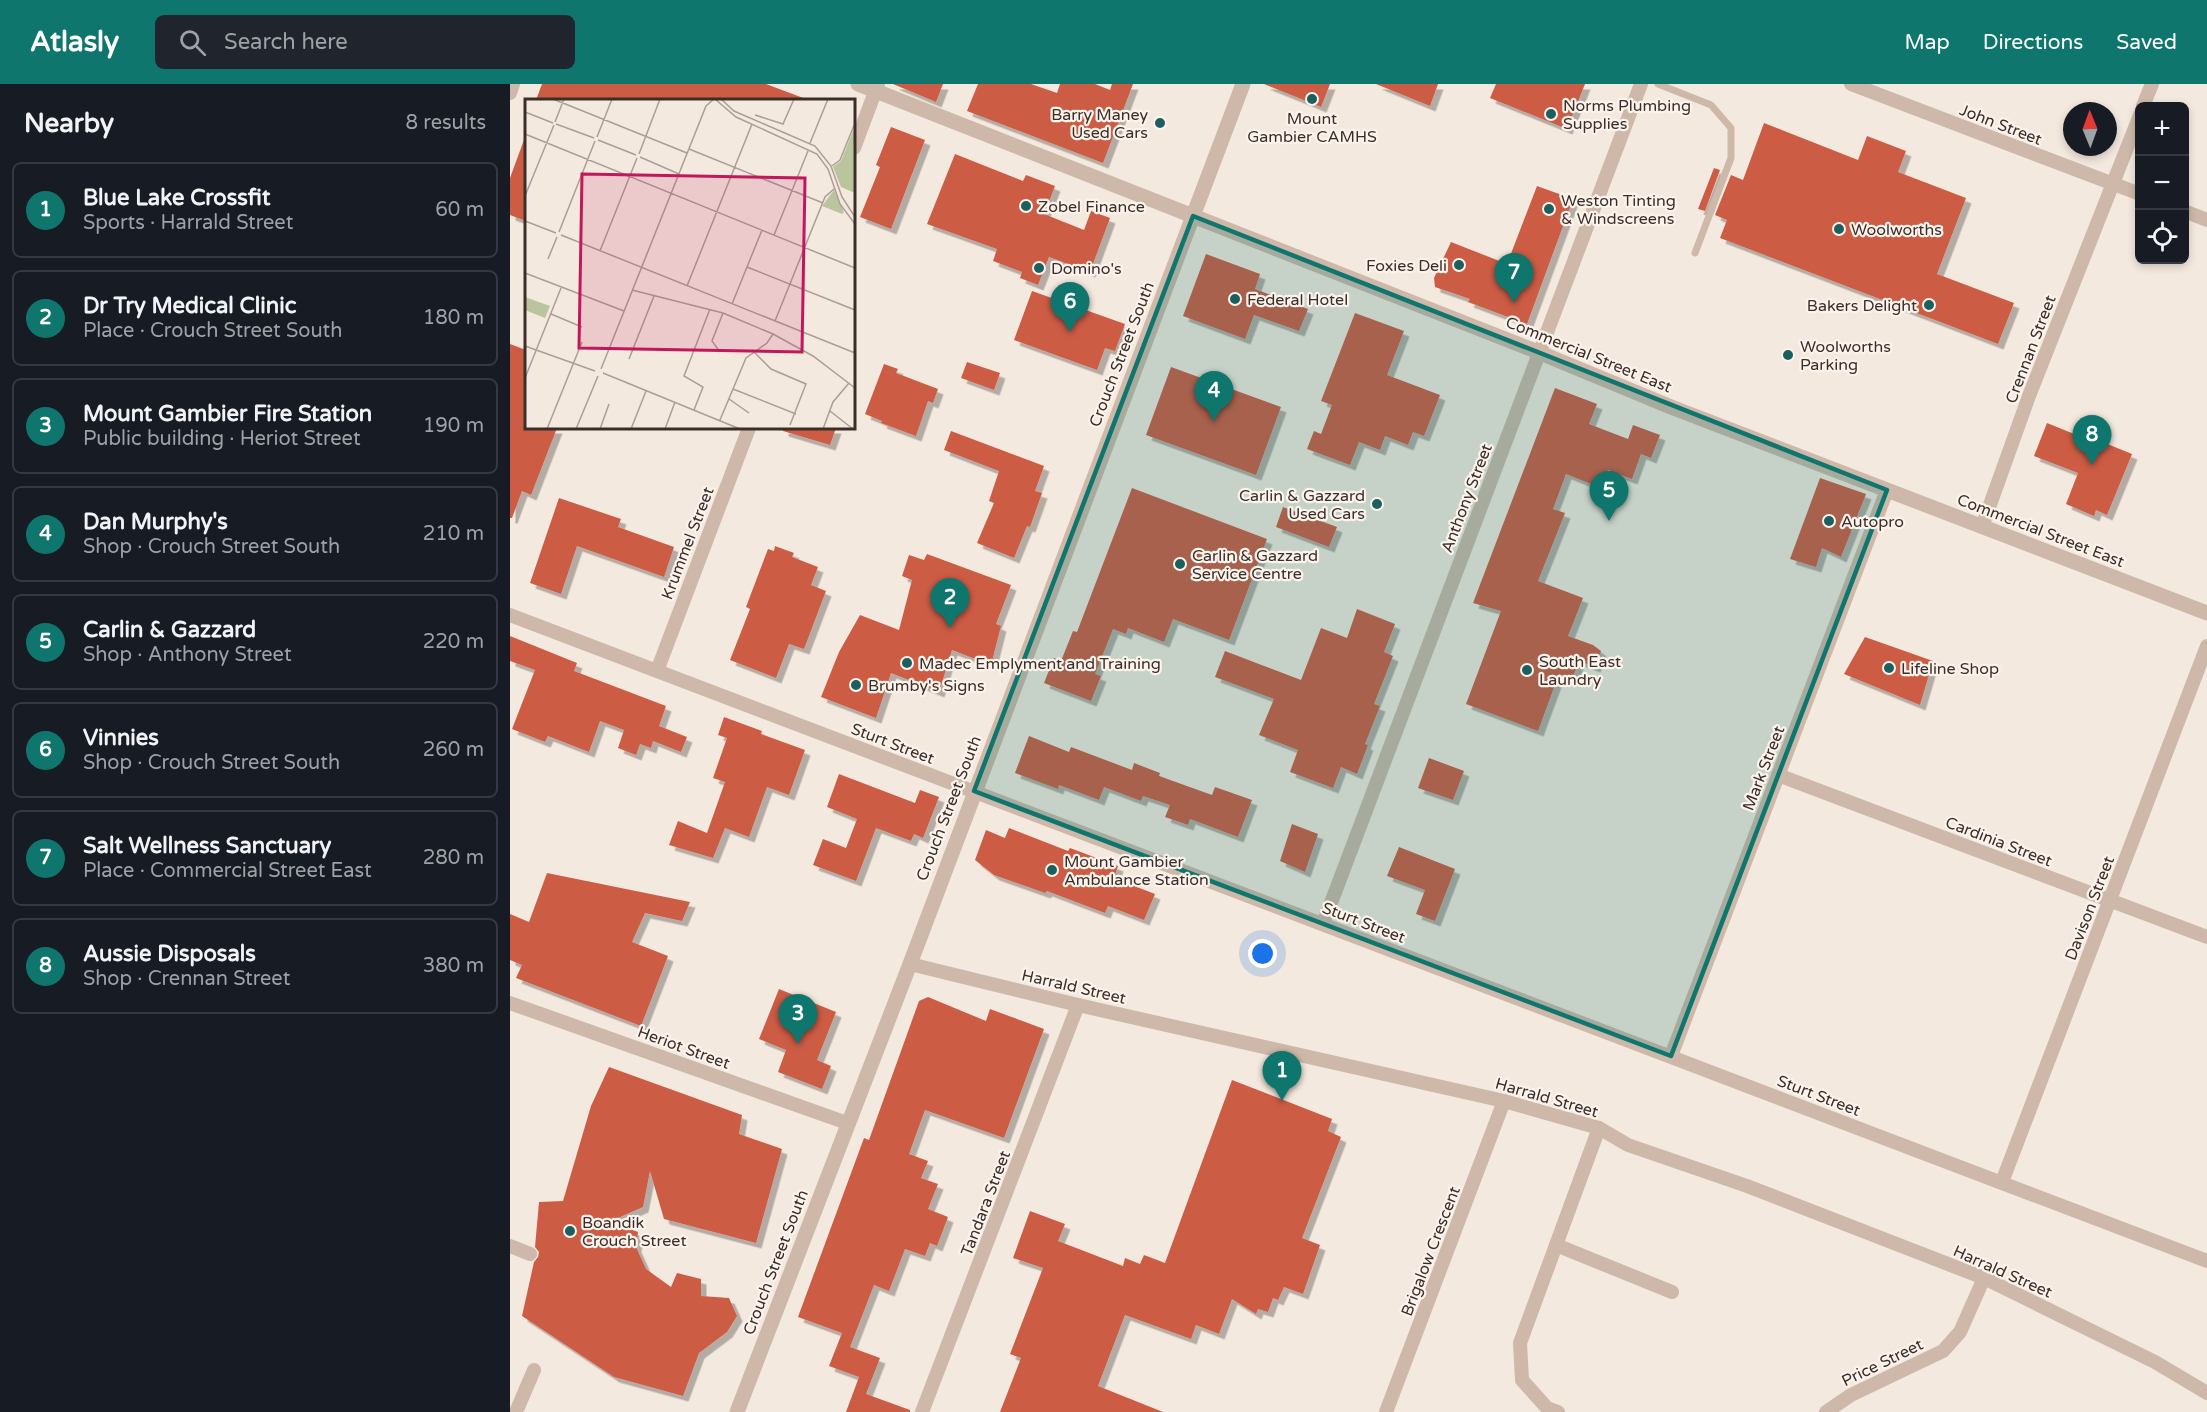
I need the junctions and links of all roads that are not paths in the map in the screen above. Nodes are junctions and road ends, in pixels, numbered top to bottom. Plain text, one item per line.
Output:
1 (513, 84) edge
2 (858, 84) edge
3 (1243, 84) edge
4 (1641, 84) edge
5 (1658, 84) edge
6 (1851, 84) edge
7 (2152, 84) edge
8 (876, 87) edge
9 (510, 93) edge
10 (2145, 102) edge
11 (2135, 126) edge
12 (855, 145) edge
13 (2113, 184) junction
14 (2135, 192) edge
15 (2189, 214) edge
16 (1193, 216) junction
17 (2207, 220) edge
18 (1695, 253) dead end
19 (1538, 352) junction
20 (748, 429) edge
21 (1887, 490) junction
22 (1982, 527) junction
23 (2207, 613) edge
24 (510, 615) edge
25 (2207, 646) edge
26 (657, 671) junction
27 (1778, 775) junction
28 (974, 791) junction
29 (2110, 901) junction
30 (1323, 924) junction
31 (2207, 937) edge
32 (910, 964) junction
33 (510, 1003) edge
34 (1078, 1005) junction
35 (1671, 1056) junction
36 (1504, 1101) junction
37 (847, 1123) junction
38 (1599, 1128) junction
39 (2002, 1182) junction
40 (1556, 1245) junction
41 (510, 1246) edge
42 (530, 1254) dead end
43 (2207, 1260) edge
44 (1984, 1278) junction
45 (1672, 1292) dead end
46 (534, 1370) dead end
47 (2207, 1392) edge
48 (1831, 1410) edge
49 (516, 1412) edge
50 (737, 1412) edge
51 (922, 1412) edge
52 (1386, 1412) edge
53 (1558, 1412) edge

1 - 9 street
2 - 8 street, Commercial Street East
3 - 16 street, Crouch Street South
4 - 19 street, Anthony Street
5 - 18 lane
6 - 13 street, John Street
7 - 10 street
8 - 12 street
8 - 16 street, Commercial Street East
11 - 13 street, Crennan Street
13 - 14 street, John Street
13 - 22 street, Crennan Street
15 - 17 street
16 - 19 street, Commercial Street East
16 - 28 street, Crouch Street South
19 - 21 street, Commercial Street East
19 - 30 street, Anthony Street
20 - 26 street, Krummel Street
21 - 22 street, Commercial Street East
21 - 27 street, Mark Street
22 - 23 street, Commercial Street East
24 - 26 street, Sturt Street
25 - 29 street, Davison Street
26 - 28 street, Sturt Street
27 - 29 street, Cardinia Street
27 - 35 street, Mark Street
28 - 30 street, Sturt Street
28 - 32 street, Crouch Street South
29 - 31 street, Cardinia Street
29 - 39 street, Davison Street
30 - 35 street, Sturt Street
32 - 34 street, Harrald Street
32 - 37 street, Crouch Street South
33 - 37 street, Heriot Street
34 - 36 street, Harrald Street
34 - 51 street, Tandara Street
35 - 39 street, Sturt Street
36 - 38 street, Harrald Street
36 - 52 street, Brigalow Crescent
37 - 50 street, Crouch Street South
38 - 40 street
38 - 44 street, Harrald Street
39 - 43 street, Sturt Street
40 - 45 street
40 - 53 street
41 - 42 street
44 - 47 street, Harrald Street
44 - 48 street, Price Street
46 - 49 street

